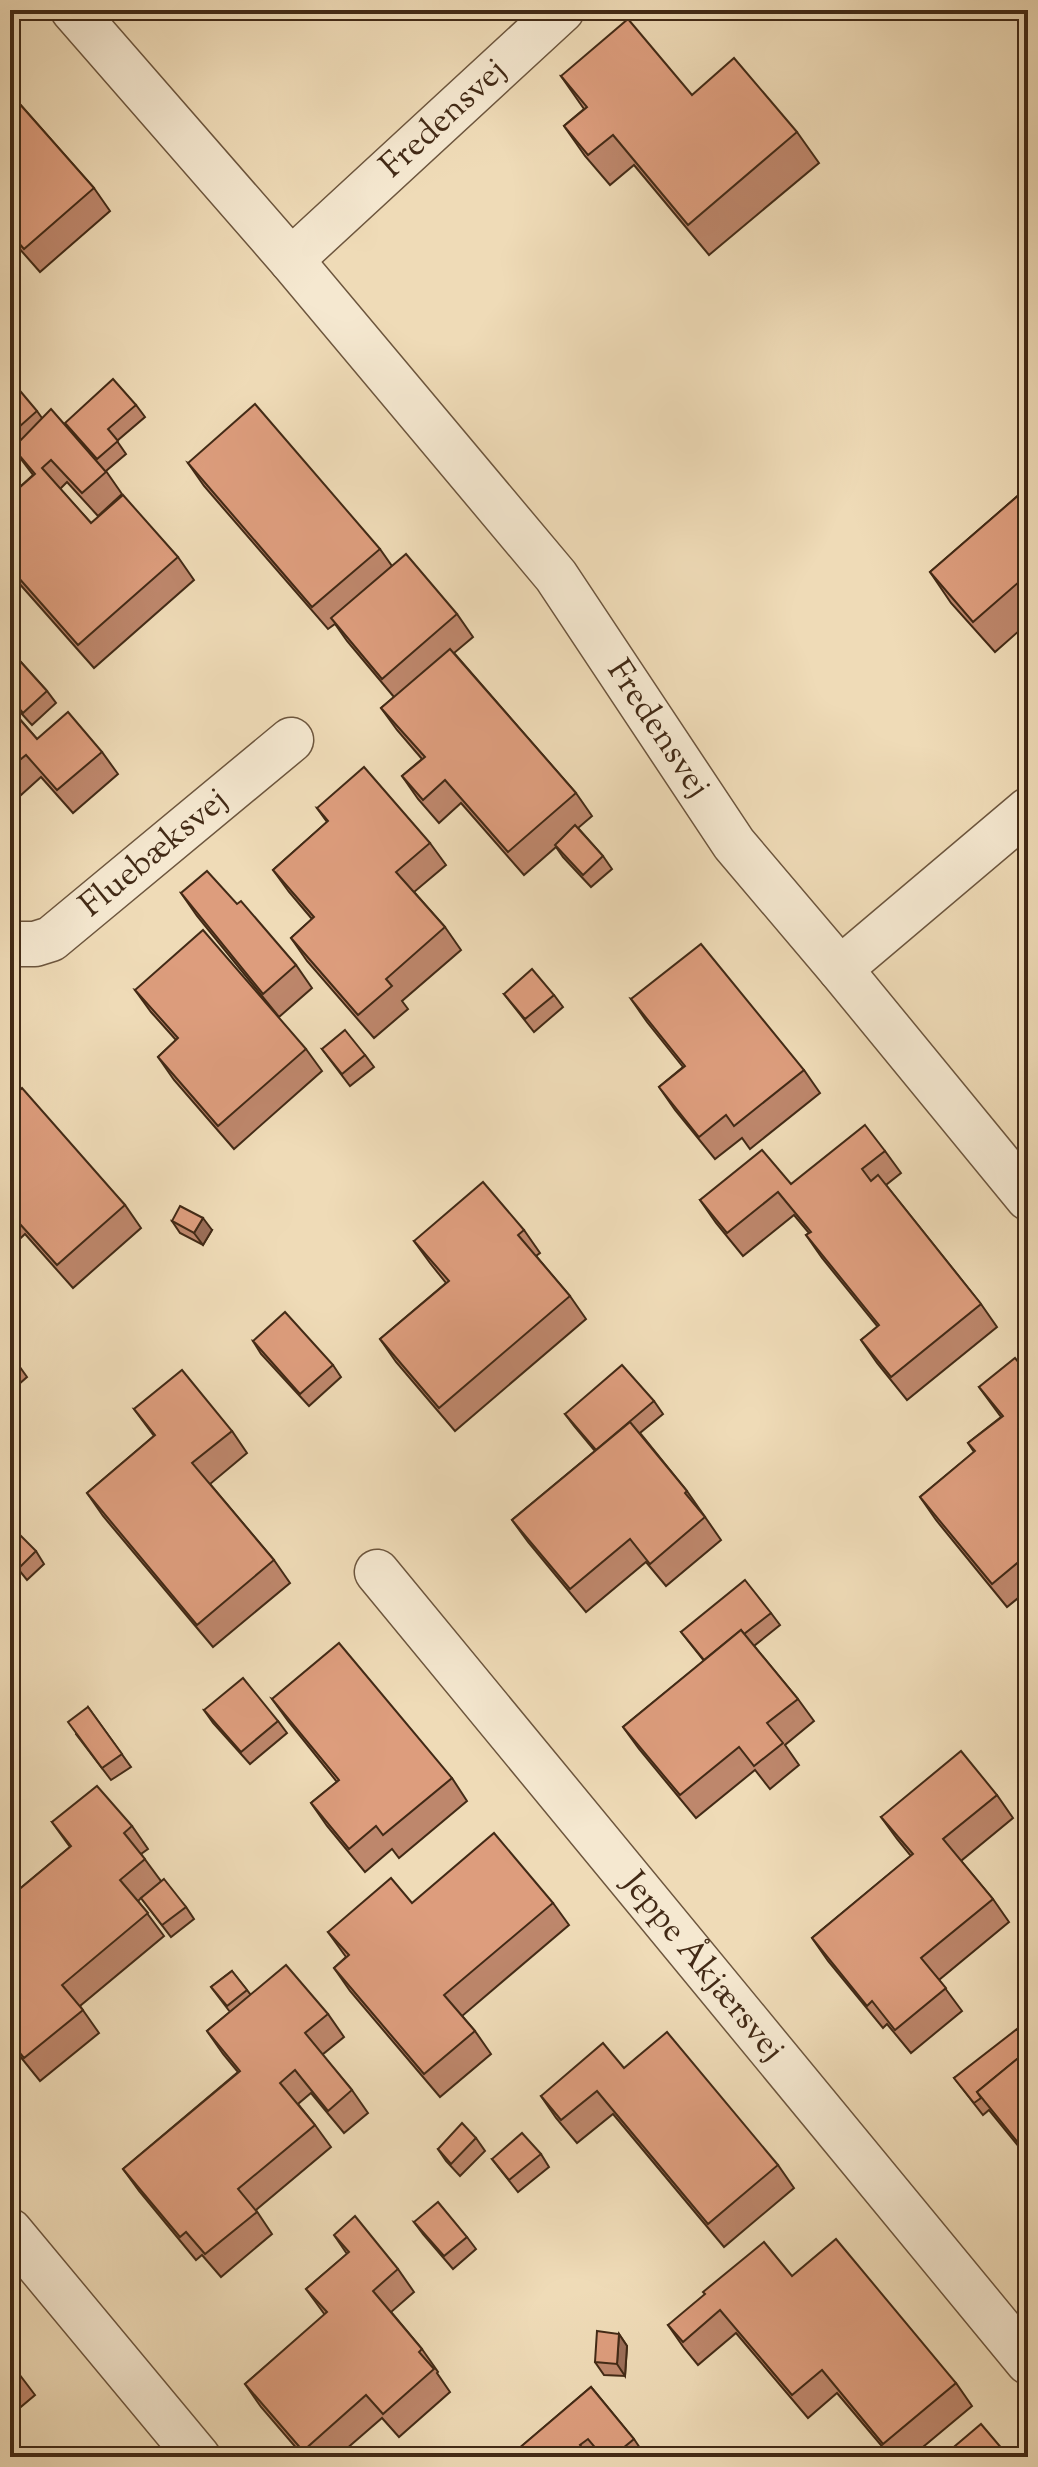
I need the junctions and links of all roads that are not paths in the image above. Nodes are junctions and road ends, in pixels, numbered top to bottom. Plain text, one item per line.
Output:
1 (73, 10) edge
2 (562, 10) edge
3 (291, 260) junction
4 (291, 740) dead end
5 (1028, 810) edge
6 (10, 944) edge
7 (840, 969) junction
8 (1028, 1198) edge
9 (377, 1572) dead end
10 (10, 2231) edge
11 (1028, 2362) edge
12 (198, 2457) edge

1 - 3 street, Fredensvej
2 - 3 street, Fredensvej
3 - 7 street, Fredensvej
4 - 6 street, Fluebæksvej
5 - 7 street
7 - 8 street, Fredensvej
9 - 11 street, Jeppe Åkjærsvej
10 - 12 street

